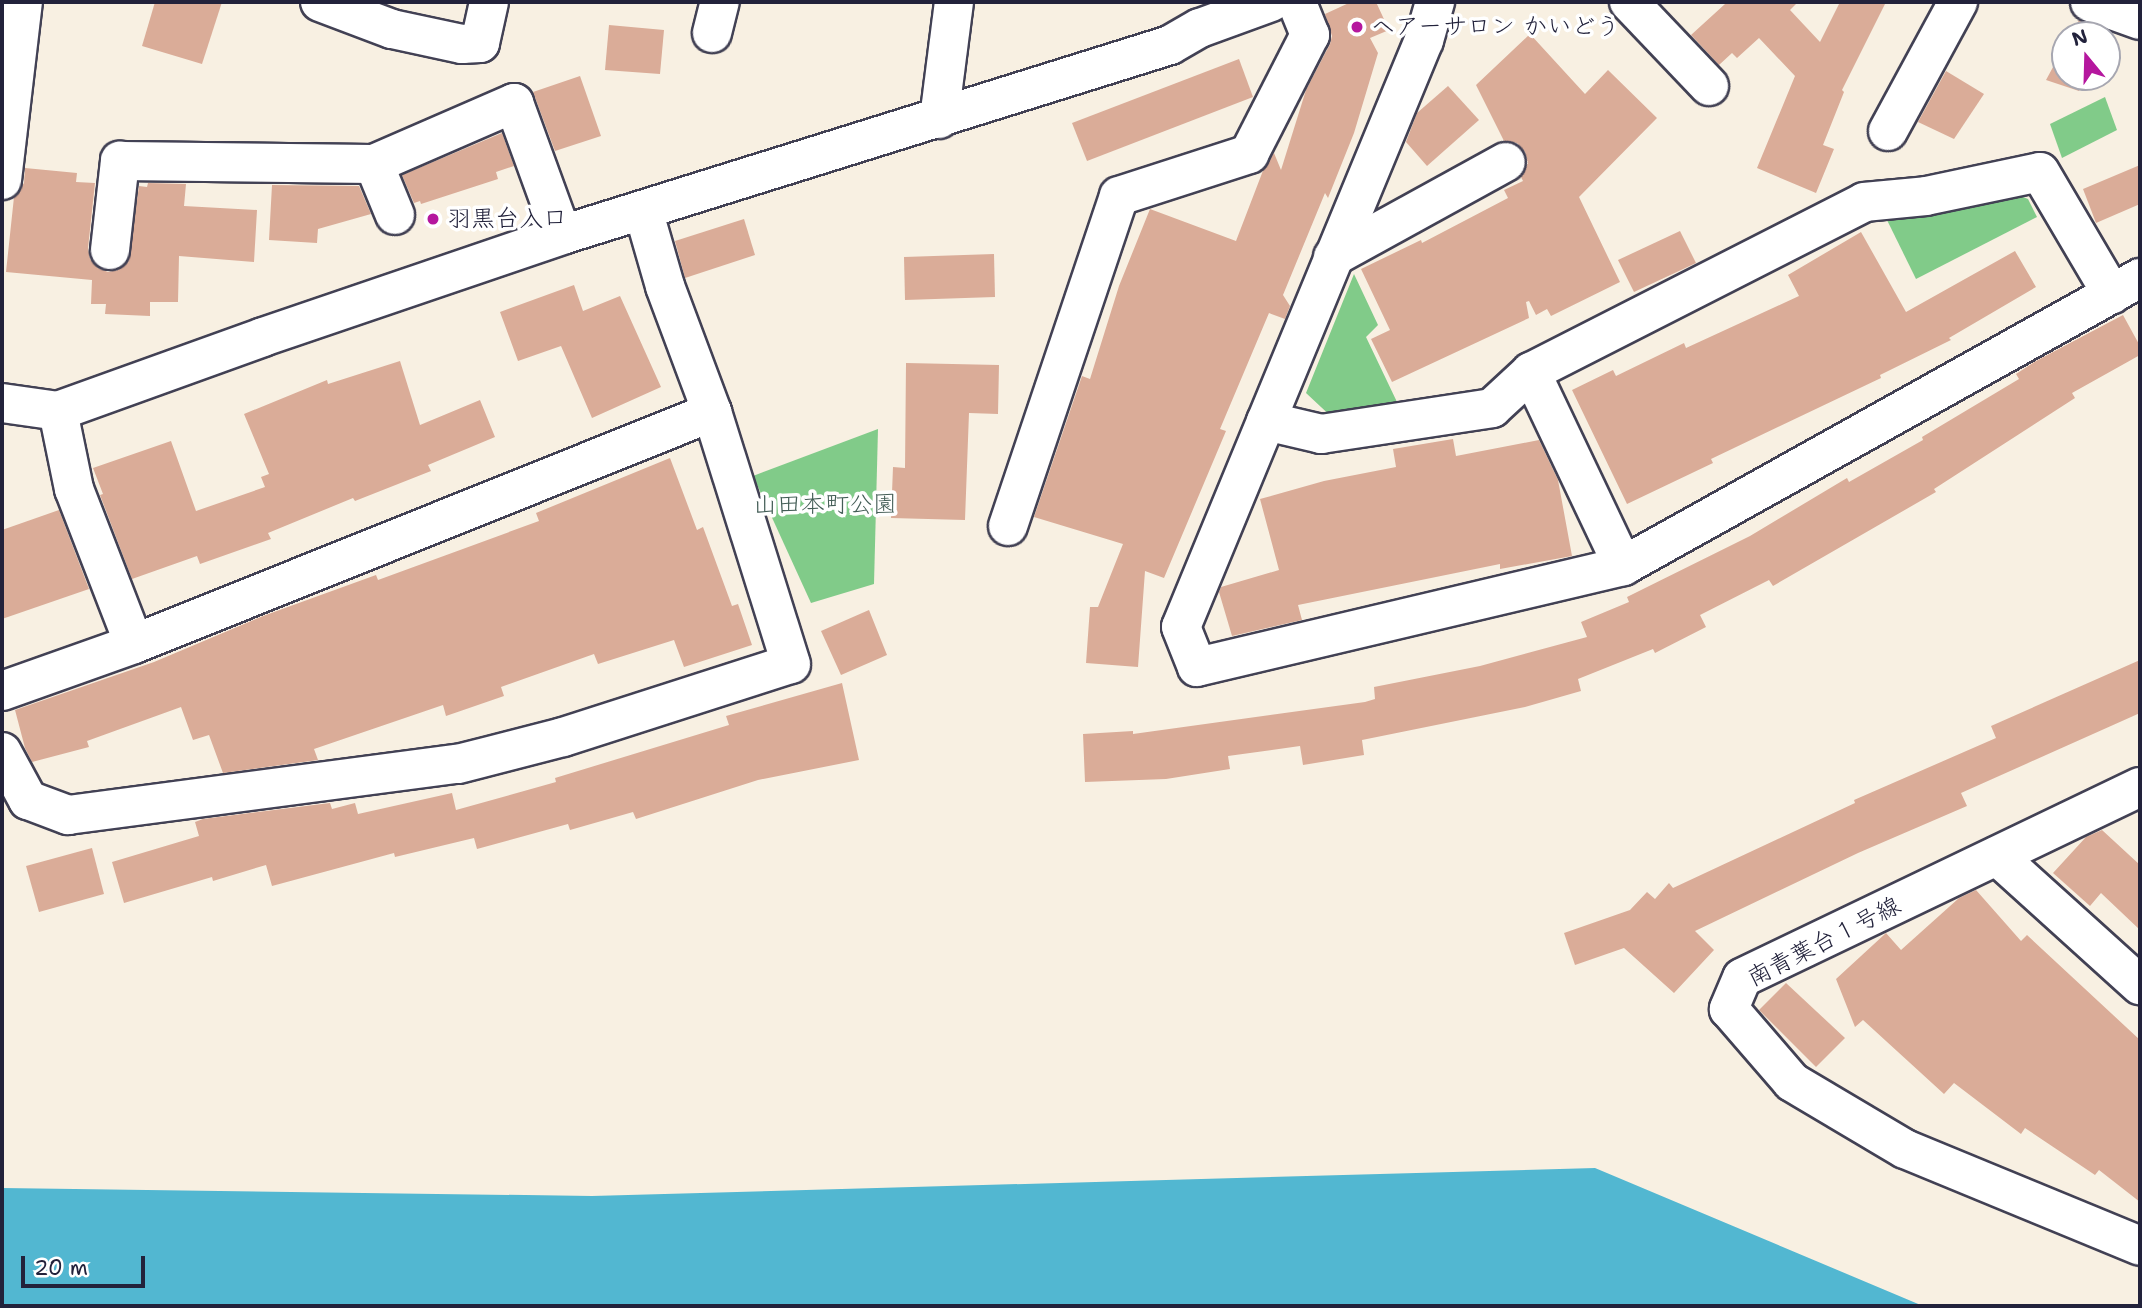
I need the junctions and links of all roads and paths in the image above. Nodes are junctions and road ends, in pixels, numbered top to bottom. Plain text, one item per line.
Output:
1 (23, 2) edge
2 (320, 2) edge
3 (489, 2) edge
4 (954, 2) edge
5 (1271, 2) edge
6 (1297, 2) edge
7 (1435, 2) edge
8 (1629, 2) edge
9 (1958, 2) edge
10 (2090, 2) edge
11 (1196, 15) edge
12 (2140, 20) edge
13 (1709, 86) dead end
14 (939, 119) junction
15 (1888, 131) dead end
16 (1506, 162) dead end
17 (374, 164) junction
18 (2, 180) edge
19 (643, 210) junction
20 (395, 215) dead end
21 (562, 235) junction
22 (110, 250) dead end
23 (1333, 257) junction
24 (2126, 286) edge
25 (1531, 372) junction
26 (2, 403) edge
27 (58, 411) junction
28 (712, 412) junction
29 (1266, 421) junction
30 (1008, 526) dead end
31 (1623, 566) junction
32 (134, 645) junction
33 (2, 691) edge
34 (2, 752) edge
35 (2140, 788) edge
36 (1997, 856) junction
37 (2140, 985) edge
38 (2140, 1246) edge

1 - 18 street
2 - 3 street
4 - 14 street
5 - 11 street
6 - 30 street
7 - 23 street
8 - 13 street
9 - 15 street
10 - 12 street
11 - 14 street
14 - 19 street
16 - 23 street
17 - 20 street
17 - 21 street
17 - 22 street
19 - 21 street
19 - 28 street
21 - 27 street
23 - 29 street
24 - 25 street
24 - 31 street
25 - 29 street
25 - 31 street
26 - 27 street
27 - 32 street
28 - 32 street
28 - 34 street
29 - 31 street
32 - 33 street
35 - 36 street, 南青葉台１号線
36 - 37 street
36 - 38 street, 南青葉台１号線

